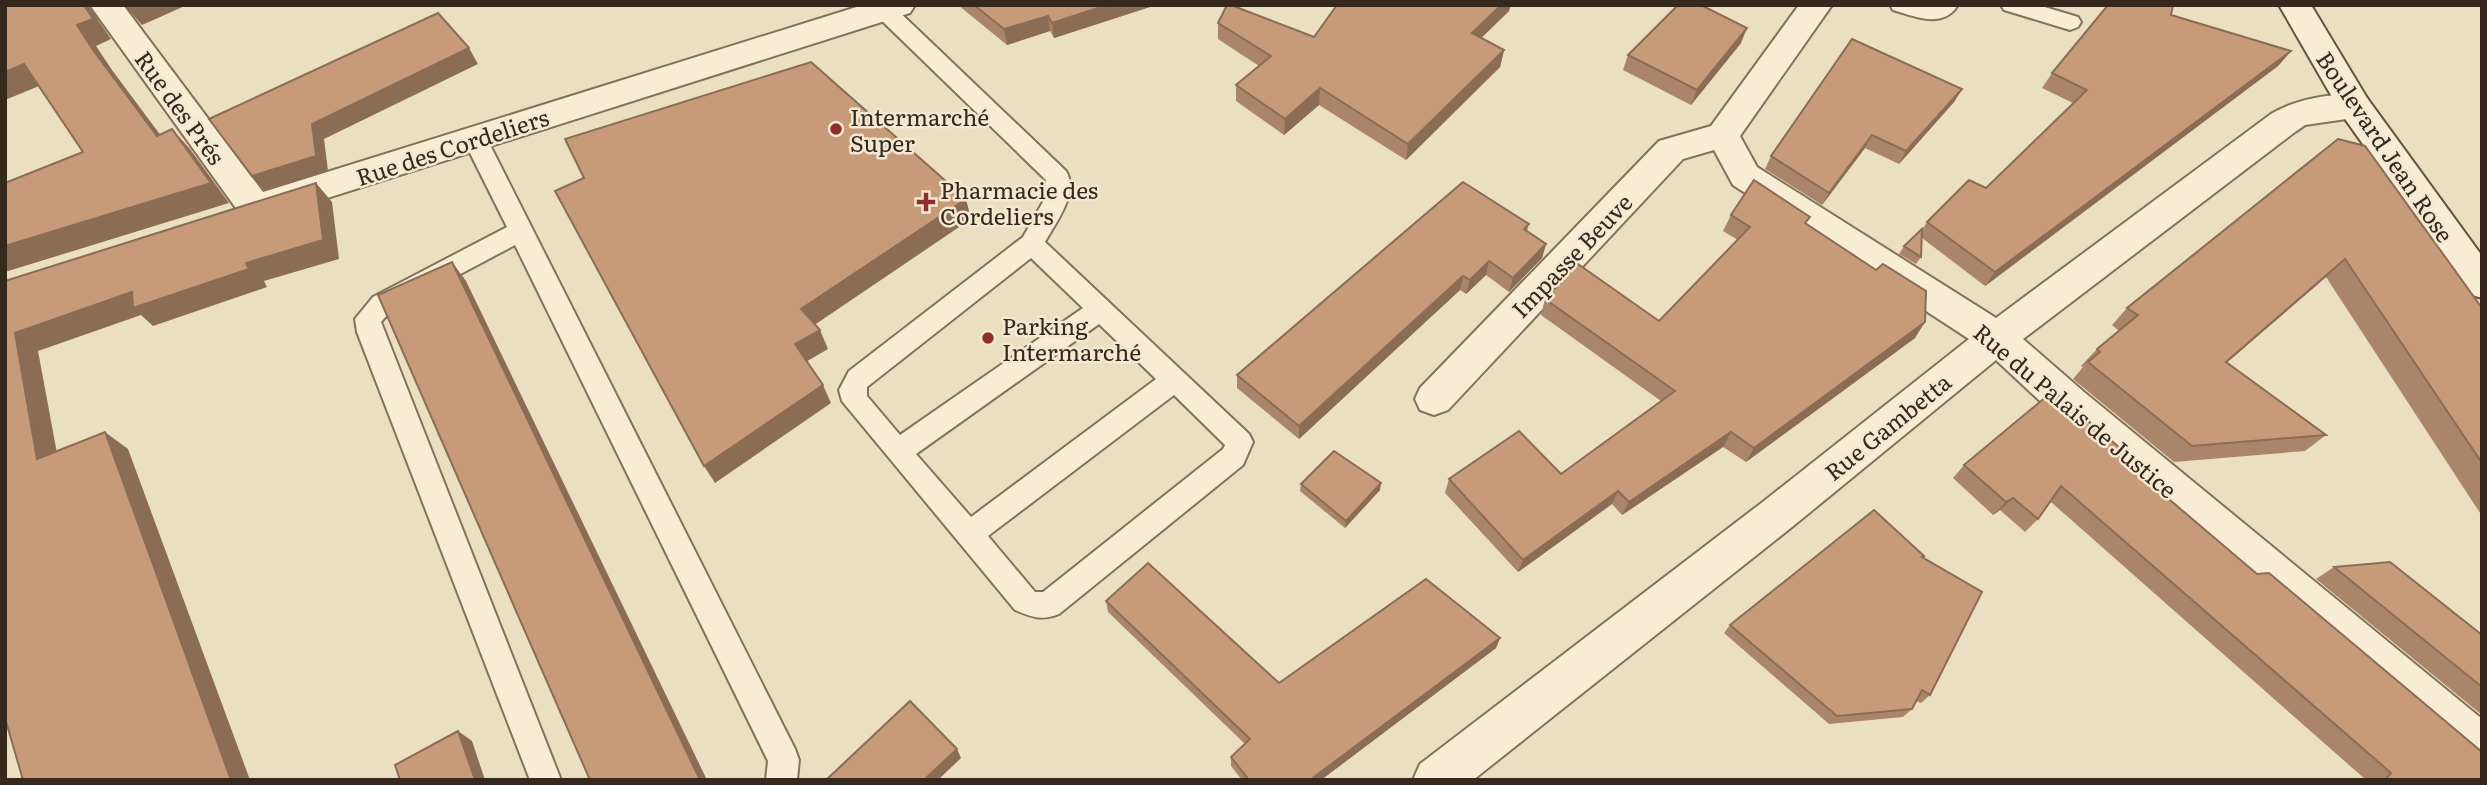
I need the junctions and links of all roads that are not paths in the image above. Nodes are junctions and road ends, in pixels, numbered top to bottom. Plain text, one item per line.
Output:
1 (106, 5) edge
2 (1816, 5) edge
3 (1901, 5) edge
4 (1947, 5) edge
5 (2012, 5) edge
6 (2295, 5) edge
7 (891, 8) edge
8 (2070, 22) dead end
9 (2356, 107) junction
10 (1723, 135) junction
11 (475, 139) junction
12 (242, 213) joint
13 (520, 231) junction
14 (1032, 244) junction
15 (2482, 284) edge
16 (1099, 310) junction
17 (1997, 338) junction
18 (1172, 381) junction
19 (1434, 399) dead end
20 (899, 451) junction
21 (968, 535) junction
22 (2482, 748) edge
23 (546, 780) edge
24 (781, 780) edge
25 (1436, 780) edge

1 - 12 street, Rue des Prés
2 - 10 street
3 - 4 lane
5 - 8 lane
6 - 9 street, Boulevard Jean Rose
7 - 11 street, Rue des Cordeliers
7 - 14 lane
9 - 15 street, Boulevard Jean Rose
9 - 17 street, Rue Gambetta
10 - 17 street, Rue du Palais de Justice
10 - 19 street, Impasse Beuve
11 - 12 street, Rue des Cordeliers
11 - 13 lane
13 - 23 lane
13 - 24 lane
14 - 16 lane
14 - 20 lane
16 - 18 lane
16 - 20 lane
17 - 22 street, Rue du Palais de Justice
17 - 25 street, Rue Gambetta
18 - 21 lane
18 - 21 lane
20 - 21 lane

